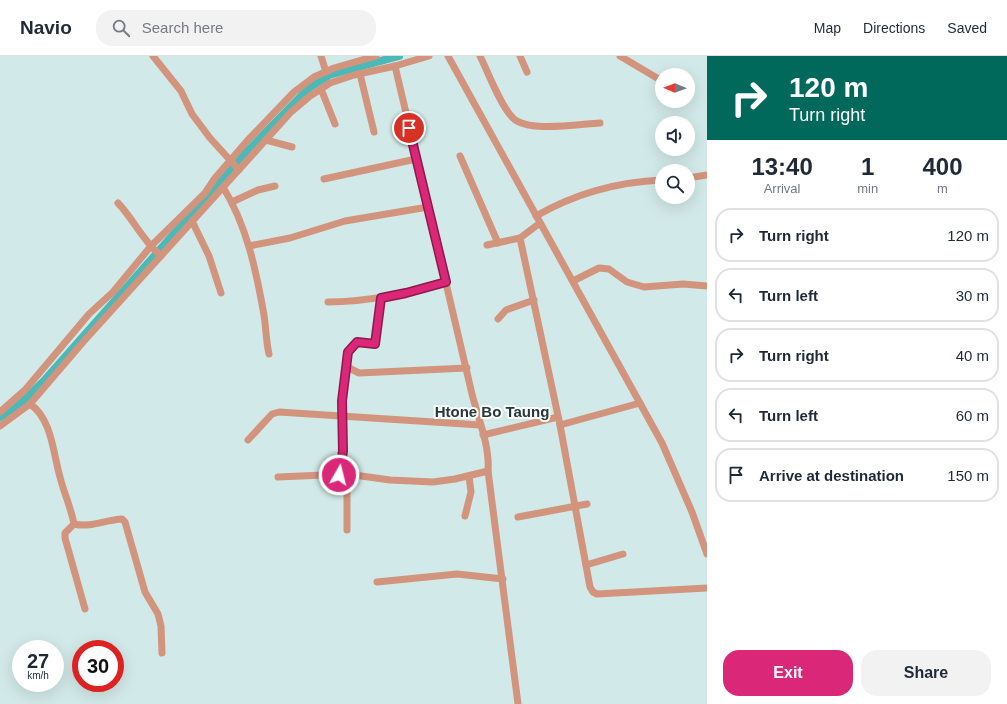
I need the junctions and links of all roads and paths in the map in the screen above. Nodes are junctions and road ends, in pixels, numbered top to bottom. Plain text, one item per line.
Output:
1 (153, 56) edge
2 (321, 56) edge
3 (376, 56) edge
4 (429, 56) edge
5 (448, 56) edge
6 (480, 56) edge
7 (520, 56) edge
8 (620, 56) edge
9 (395, 66) junction
10 (326, 72) junction
11 (527, 72) dead end
12 (360, 74) junction
13 (655, 77) edge
14 (321, 89) junction
15 (600, 123) dead end
16 (335, 124) dead end
17 (374, 132) dead end
18 (266, 140) junction
19 (292, 147) dead end
20 (460, 156) dead end
21 (416, 159) junction
22 (235, 165) junction
23 (707, 175) edge
24 (695, 177) edge
25 (324, 179) dead end
26 (655, 180) edge
27 (275, 186) dead end
28 (224, 187) junction
29 (232, 202) junction
30 (118, 203) dead end
31 (428, 208) junction
32 (536, 216) junction
33 (192, 221) junction
34 (540, 223) junction
35 (520, 238) junction
36 (498, 243) junction
37 (487, 245) dead end
38 (249, 246) junction
39 (156, 251) junction
40 (573, 281) junction
41 (446, 282) junction
42 (707, 286) edge
43 (221, 293) dead end
44 (381, 298) junction
45 (534, 300) junction
46 (328, 302) dead end
47 (498, 319) dead end
48 (269, 354) dead end
49 (347, 367) junction
50 (467, 368) junction
51 (640, 403) junction
52 (30, 404) junction
53 (0, 412) edge
54 (344, 416) junction
55 (558, 417) junction
56 (480, 425) junction
57 (560, 425) junction
58 (0, 426) edge
59 (488, 434) junction
60 (248, 440) dead end
61 (488, 471) junction
62 (343, 475) junction
63 (469, 476) junction
64 (278, 477) dead end
65 (586, 504) dead end
66 (575, 506) junction
67 (465, 516) dead end
68 (518, 517) dead end
69 (74, 524) junction
70 (348, 530) dead end
71 (623, 554) dead end
72 (707, 554) edge
73 (586, 565) junction
74 (503, 579) junction
75 (378, 582) dead end
76 (707, 588) edge
77 (85, 609) dead end
78 (162, 653) dead end
79 (518, 704) edge

1 - 22 street
2 - 10 street
3 - 10 street
4 - 9 street
5 - 32 street
6 - 15 street
7 - 11 street
8 - 13 street
9 - 12 street
9 - 21 street
10 - 22 street
12 - 14 street
12 - 17 street
14 - 16 street
14 - 18 street
18 - 19 street
18 - 22 street
20 - 36 street
21 - 25 street
21 - 31 street
22 - 28 street
22 - 39 street
23 - 24 street
26 - 32 street
27 - 29 street
28 - 29 street
28 - 33 street
29 - 38 street
30 - 39 street
31 - 38 street
31 - 41 street
32 - 34 street
33 - 39 street
33 - 43 street
34 - 35 street
34 - 40 street
35 - 36 street
35 - 45 street
36 - 37 street
38 - 48 street
39 - 52 street
39 - 53 street
40 - 42 street
40 - 51 street
41 - 44 street
41 - 50 street
44 - 46 street
44 - 49 street
45 - 47 street
45 - 55 street
49 - 50 street
49 - 54 street
50 - 56 street
51 - 57 street
51 - 72 street
52 - 58 street
52 - 69 street
54 - 56 street
54 - 60 street
54 - 62 street
55 - 57 street
55 - 59 street
56 - 59 street
57 - 66 street
59 - 61 street
61 - 63 street
61 - 74 street
62 - 63 street
62 - 64 street
62 - 70 street
63 - 67 street
65 - 66 street
66 - 68 street
66 - 73 street
69 - 77 street
69 - 78 street
71 - 73 street
73 - 76 street
74 - 75 street
74 - 79 street

